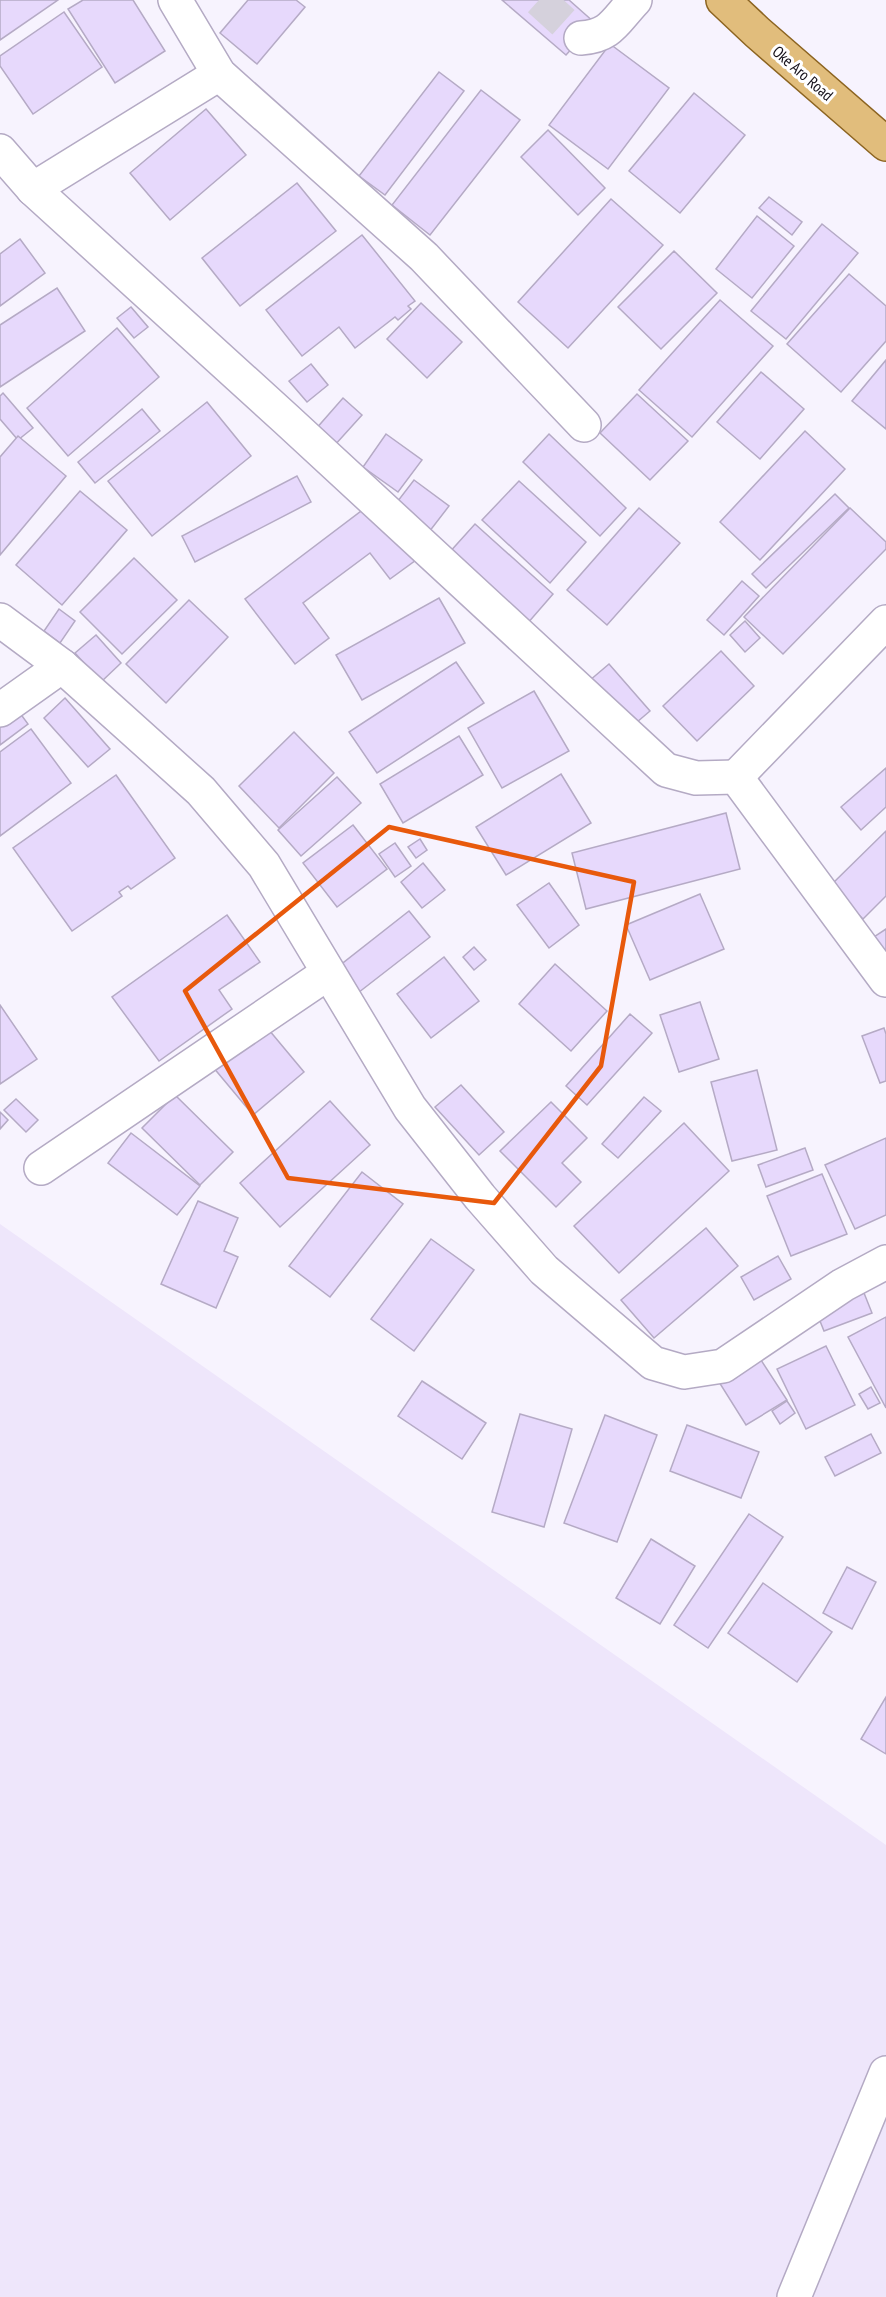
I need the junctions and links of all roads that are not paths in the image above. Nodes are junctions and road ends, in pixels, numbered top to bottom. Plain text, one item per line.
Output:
1 (175, 0) edge
2 (723, 0) edge
3 (632, 1) edge
4 (581, 38) dead end
5 (219, 74) junction
6 (886, 144) edge
7 (0, 152) edge
8 (33, 189) junction
9 (584, 425) dead end
10 (0, 620) edge
11 (886, 622) edge
12 (62, 666) junction
13 (0, 710) edge
14 (736, 777) junction
15 (328, 973) junction
16 (886, 980) edge
17 (41, 1168) dead end
18 (886, 1262) edge
19 (886, 2073) edge
20 (794, 2297) edge

1 - 5 street
2 - 6 main road, Oke Aro Road
3 - 4 street
5 - 8 street
5 - 9 street
7 - 8 street
8 - 14 street
10 - 12 street
11 - 14 street
12 - 13 street
12 - 15 street
14 - 16 street
15 - 17 street
15 - 18 street
19 - 20 street

